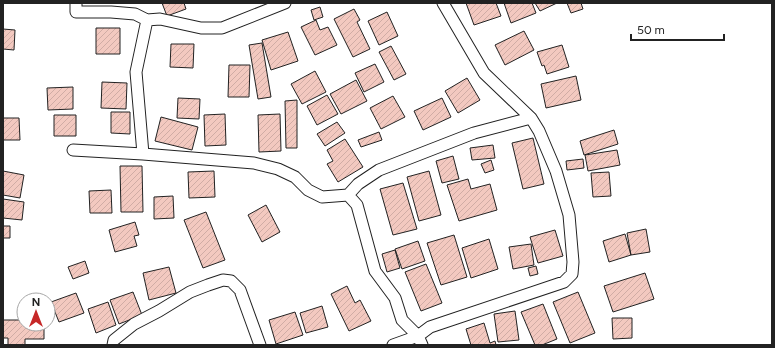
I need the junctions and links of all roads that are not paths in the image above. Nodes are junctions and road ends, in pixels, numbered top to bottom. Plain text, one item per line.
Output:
1 (76, 3) edge
2 (285, 3) edge
3 (443, 3) edge
4 (147, 20) junction
5 (531, 118) junction
6 (73, 150) dead end
7 (143, 154) junction
8 (348, 195) junction
9 (420, 341) edge
10 (113, 345) edge
11 (260, 345) edge
12 (393, 345) edge

1 - 4 street
2 - 4 street
3 - 5 street
4 - 7 street
5 - 8 street
5 - 9 street
6 - 7 street
7 - 8 street
8 - 9 street
9 - 12 street
10 - 11 street

